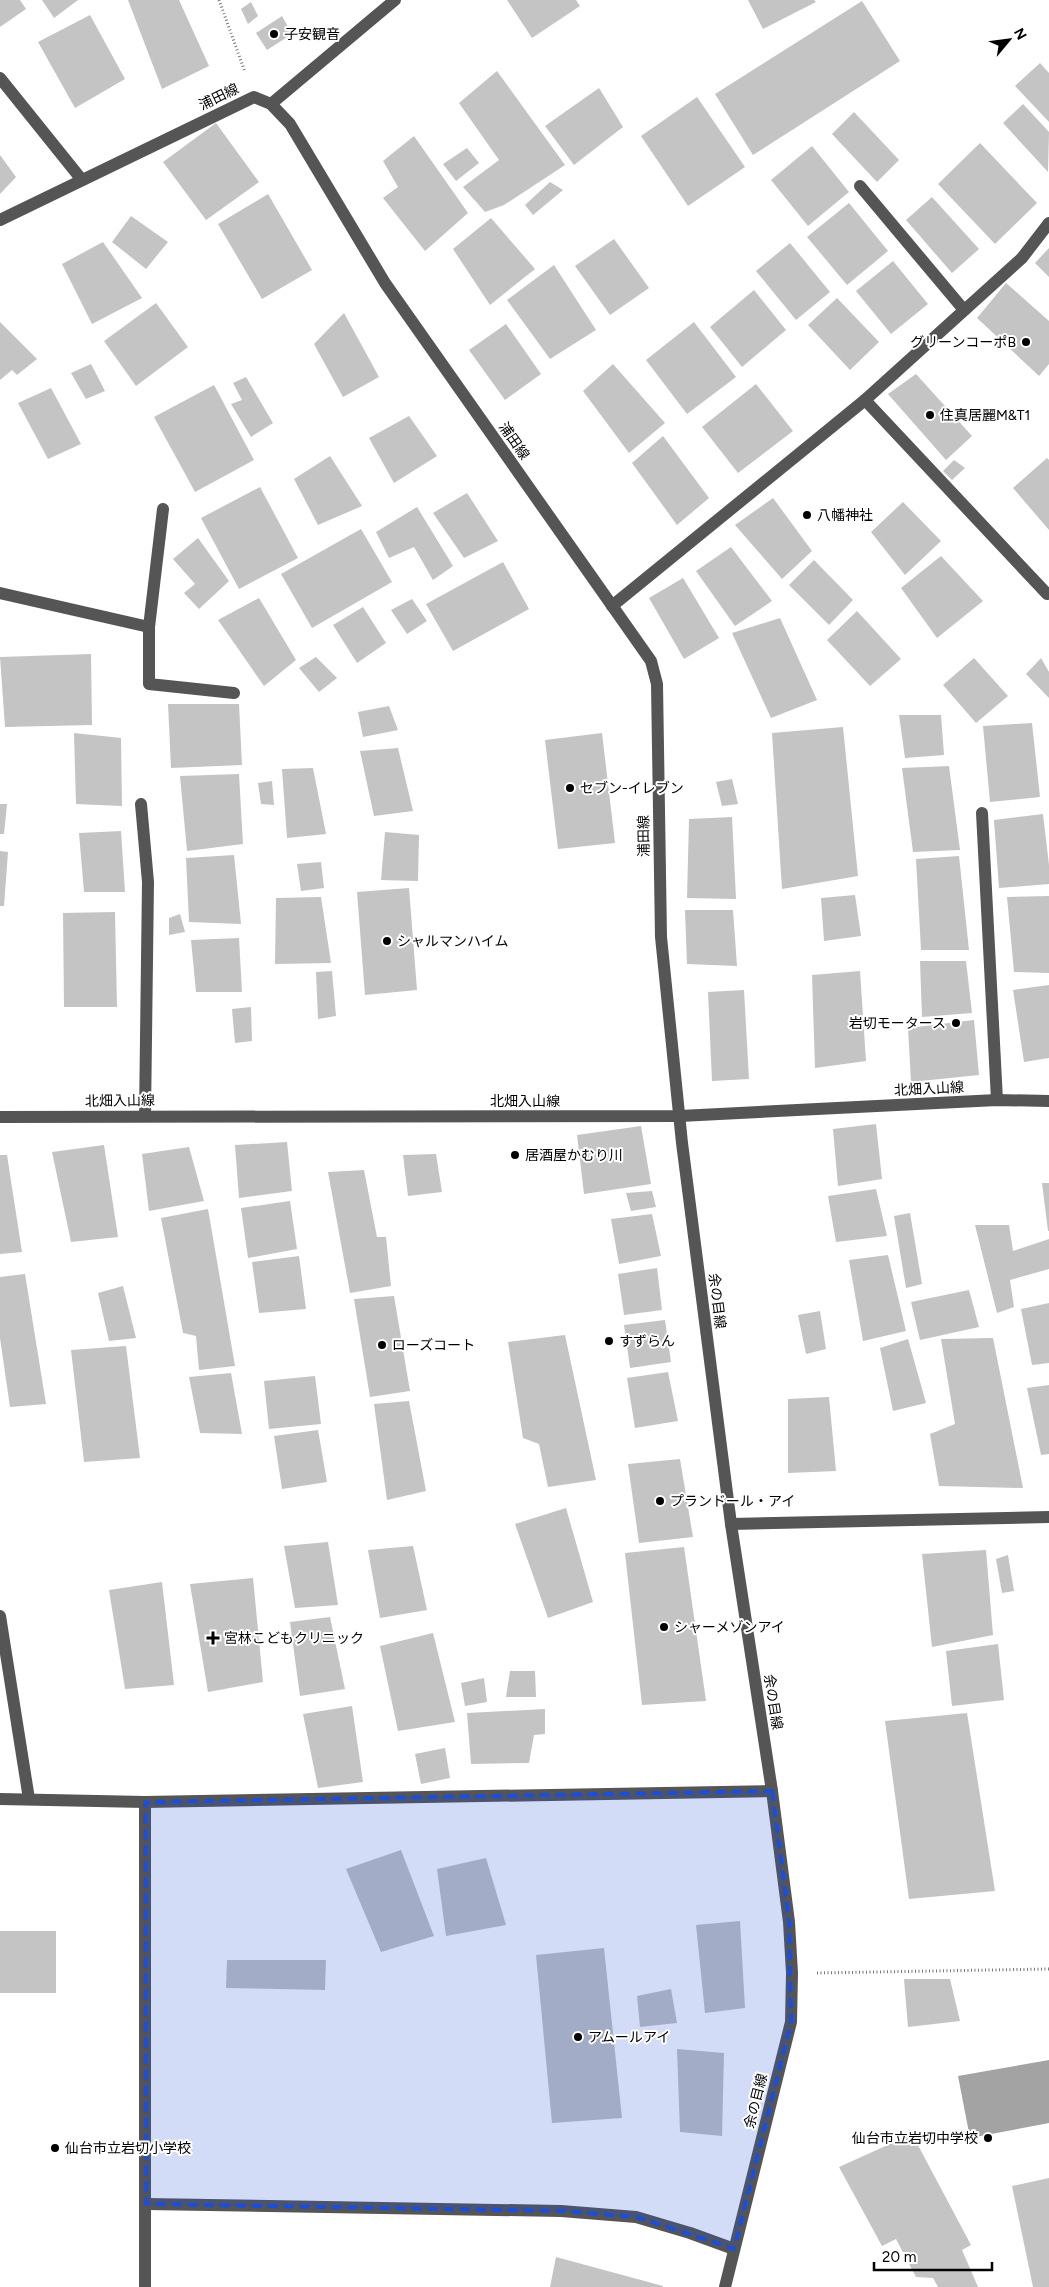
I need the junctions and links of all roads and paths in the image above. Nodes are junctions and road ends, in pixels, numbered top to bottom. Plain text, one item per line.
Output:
1 (219, 0) edge
2 (395, 0) edge
3 (0, 78) edge
4 (254, 97) junction
5 (271, 104) junction
6 (82, 180) junction
7 (860, 186) dead end
8 (0, 220) edge
9 (1049, 223) edge
10 (964, 310) junction
11 (865, 400) junction
12 (162, 509) dead end
13 (0, 594) edge
14 (1047, 594) dead end
15 (612, 606) junction
16 (149, 628) junction
17 (234, 694) dead end
18 (141, 804) dead end
19 (982, 813) dead end
20 (997, 1100) junction
21 (1049, 1101) edge
22 (145, 1116) junction
23 (680, 1116) junction
24 (0, 1117) edge
25 (1049, 1517) edge
26 (731, 1524) junction
27 (0, 1616) edge
28 (772, 1791) junction
29 (0, 1799) edge
30 (30, 1799) junction
31 (145, 1802) junction
32 (1049, 1969) edge
33 (792, 1973) junction
34 (146, 2204) junction
35 (734, 2250) junction
36 (145, 2287) edge
37 (725, 2287) edge

1 - 4 path
2 - 5 street
3 - 6 street
4 - 5 street, 浦田線
4 - 6 street, 浦田線
5 - 15 street, 浦田線
6 - 8 street, 浦田線
7 - 10 street
9 - 10 street
10 - 11 street
11 - 14 street
11 - 15 street
12 - 16 street
13 - 16 street
15 - 23 street, 浦田線
16 - 17 street
18 - 22 street
19 - 20 street
20 - 21 street, 北畑入山線
20 - 23 street, 北畑入山線
22 - 23 street, 北畑入山線
22 - 24 street, 北畑入山線
23 - 26 street, 余の目線
25 - 26 street
26 - 28 street, 余の目線
27 - 30 street
28 - 31 street
28 - 33 street, 余の目線
29 - 30 street
30 - 31 street
31 - 34 street
32 - 33 path
33 - 35 street, 余の目線
34 - 35 street
34 - 36 street
35 - 37 street, 余の目線

